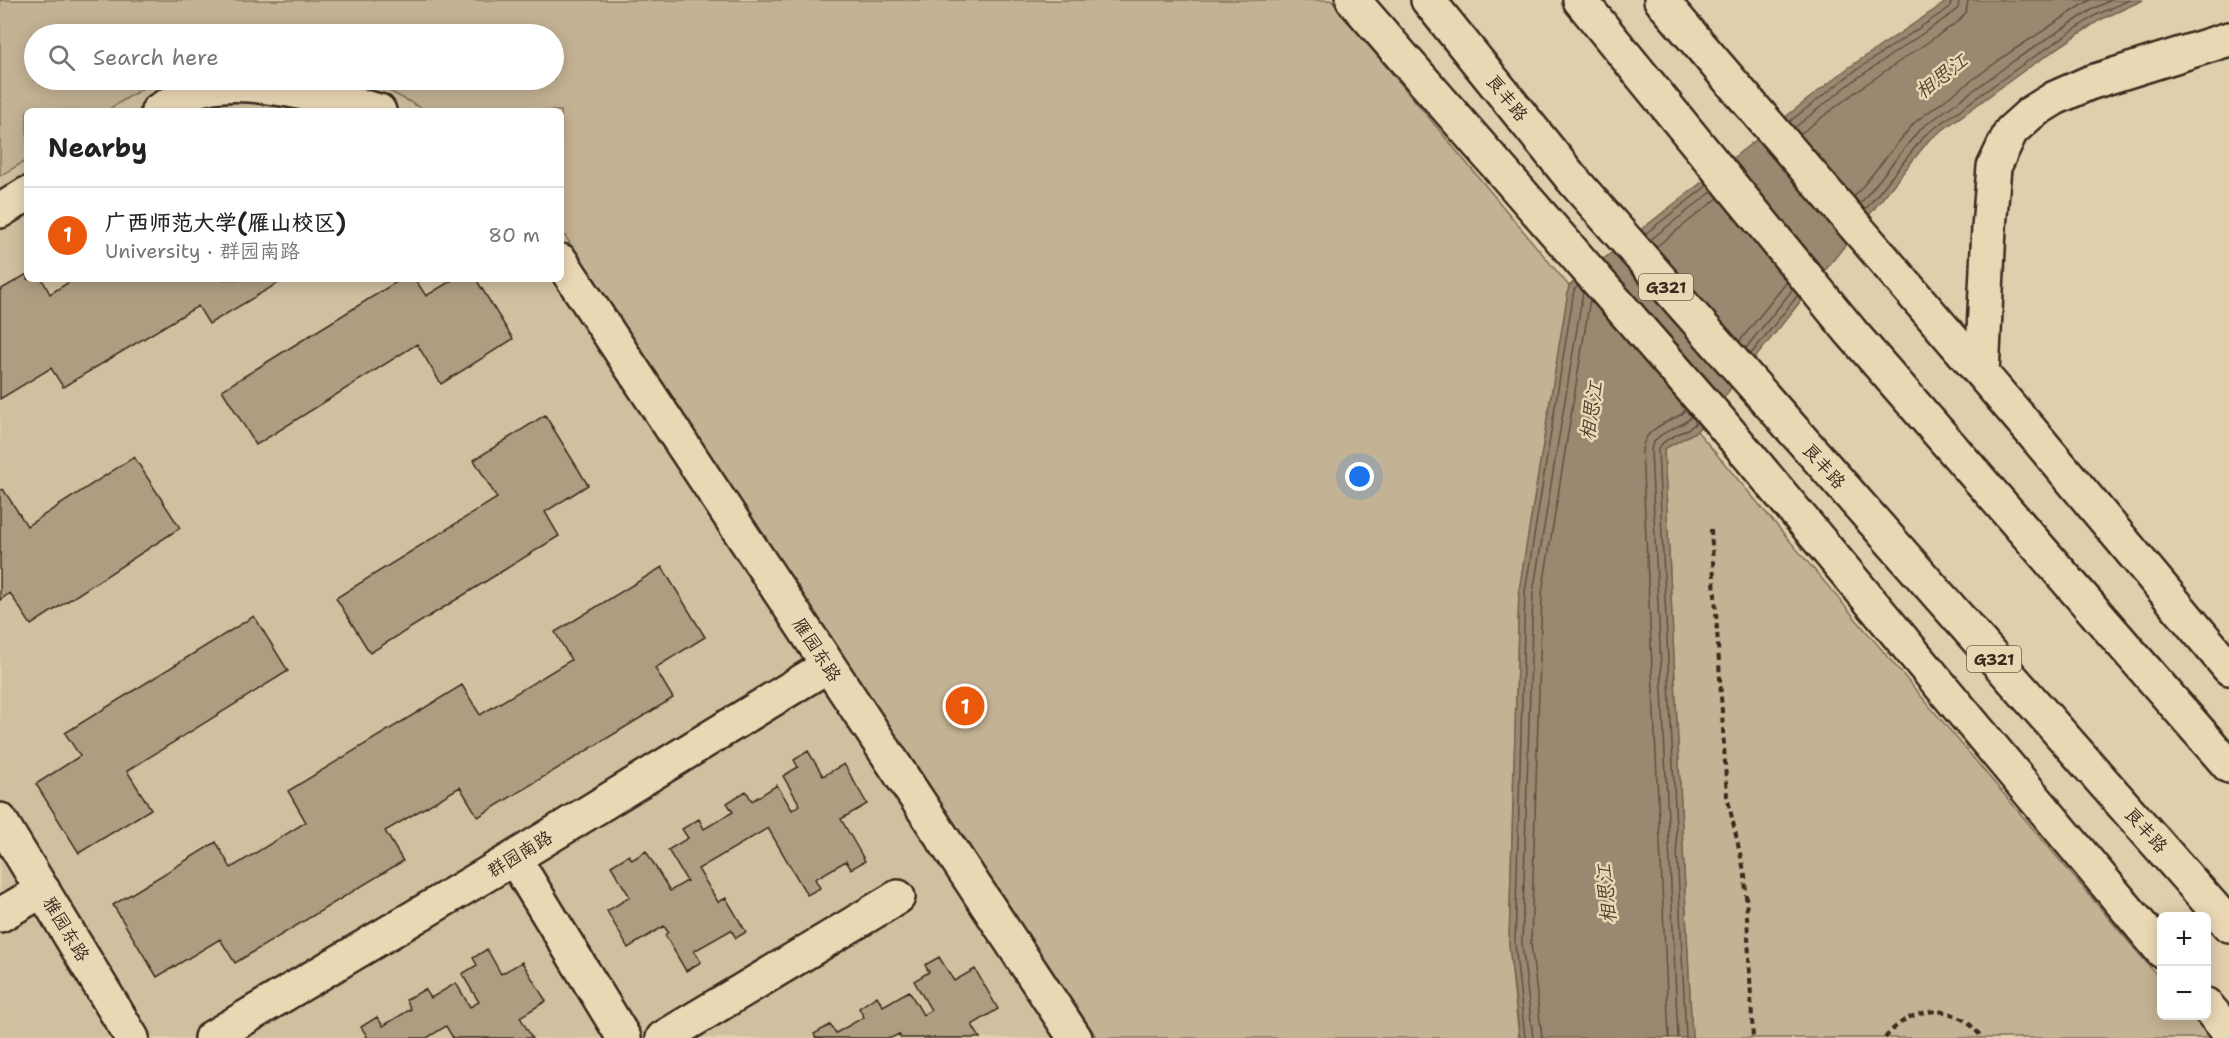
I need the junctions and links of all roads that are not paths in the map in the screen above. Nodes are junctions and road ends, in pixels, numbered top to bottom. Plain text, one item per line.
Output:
1 (1353, 0) edge
2 (1428, 0) edge
3 (1580, 0) edge
4 (1661, 0) edge
5 (2229, 39) edge
6 (196, 90) edge
7 (284, 90) edge
8 (163, 108) edge
9 (366, 108) edge
10 (24, 196) edge
11 (0, 211) edge
12 (564, 266) edge
13 (1982, 374) junction
14 (827, 666) junction
15 (2229, 668) edge
16 (2229, 766) edge
17 (0, 820) edge
18 (514, 858) junction
19 (43, 890) junction
20 (898, 897) dead end
21 (0, 915) edge
22 (2229, 925) edge
23 (2157, 945) edge
24 (2211, 1011) edge
25 (2229, 1032) edge
26 (132, 1038) edge
27 (211, 1038) edge
28 (624, 1038) edge
29 (663, 1038) edge
30 (1075, 1038) edge

1 - 23 main road
2 - 22 main road, 良丰路 / G321
3 - 16 main road
4 - 13 main road
5 - 13 main road
6 - 8 main road
7 - 9 main road
10 - 11 main road
12 - 14 main road, 雁园东路
13 - 15 main road
14 - 18 main road, 群园南路
14 - 30 main road, 雁园东路
17 - 19 main road, 雅园东路
18 - 27 main road, 群园南路
18 - 28 main road
19 - 21 main road
19 - 26 main road, 雅园东路
20 - 29 main road
24 - 25 main road

